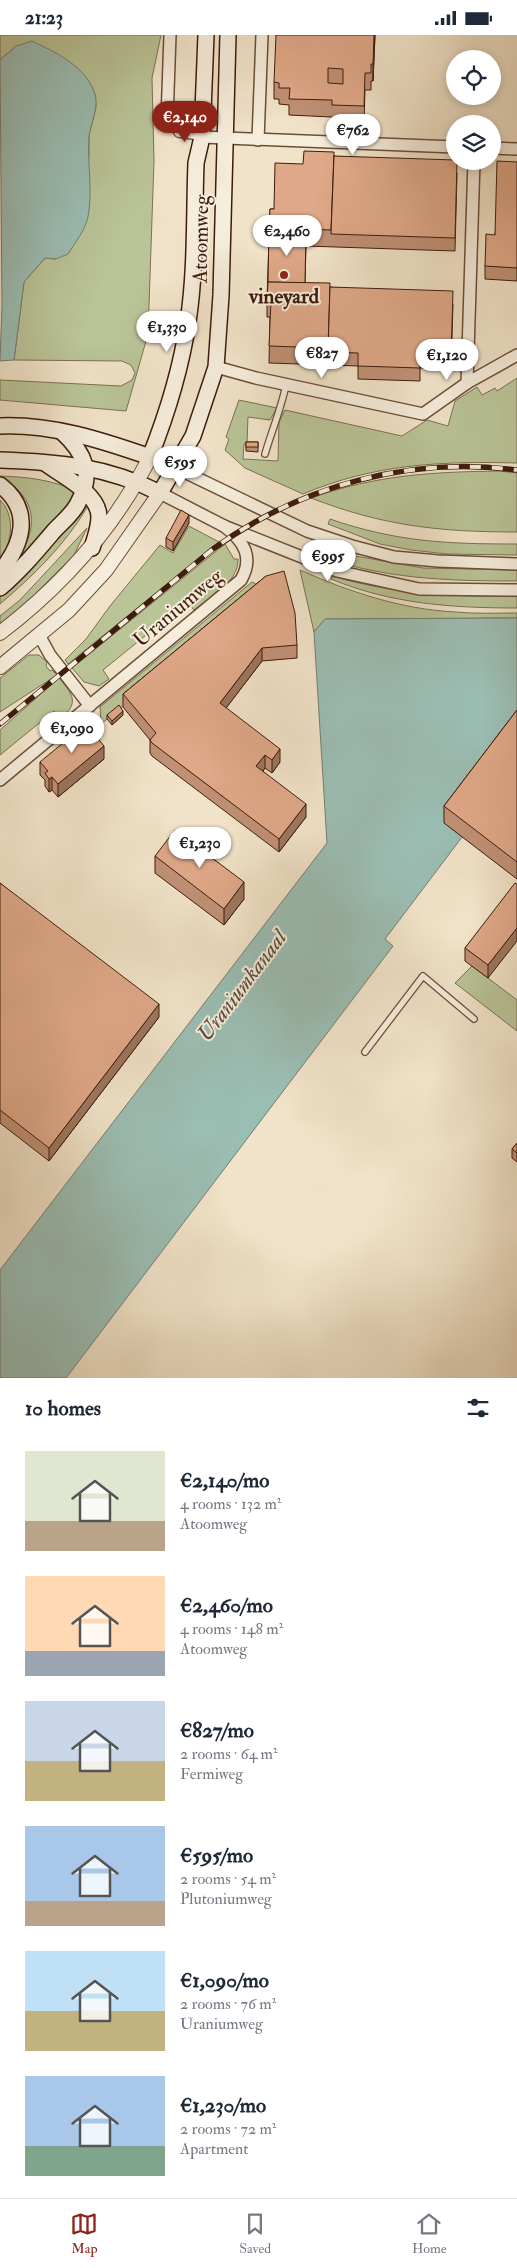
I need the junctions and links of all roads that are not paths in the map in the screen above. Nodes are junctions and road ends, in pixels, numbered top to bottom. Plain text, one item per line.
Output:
1 (170, 35) edge
2 (206, 35) edge
3 (228, 35) edge
4 (262, 35) edge
5 (167, 119) joint
6 (202, 137) junction
7 (225, 139) junction
8 (258, 140) junction
9 (446, 147) edge
10 (501, 148) edge
11 (517, 149) edge
12 (474, 170) edge
13 (517, 355) edge
14 (216, 367) junction
15 (467, 383) junction
16 (286, 385) junction
17 (0, 426) edge
18 (60, 430) junction
19 (265, 454) dead end
20 (150, 457) junction
21 (0, 460) edge
22 (43, 462) junction
23 (86, 466) junction
24 (174, 467) junction
25 (138, 482) junction
26 (0, 485) edge
27 (84, 489) junction
28 (160, 493) junction
29 (224, 526) junction
30 (92, 547) junction
31 (517, 564) edge
32 (0, 572) edge
33 (0, 588) edge
34 (517, 590) edge
35 (0, 633) edge
36 (39, 635) junction
37 (0, 667) edge
38 (90, 706) junction
39 (0, 780) edge
40 (474, 1019) dead end
41 (365, 1052) dead end

1 - 5 street
2 - 6 main road, Atoomweg
3 - 7 main road, Atoomweg
4 - 8 street
5 - 6 lane
6 - 7 street
6 - 20 main road, Atoomweg
7 - 8 street
7 - 14 main road, Atoomweg
8 - 9 street
10 - 11 street
12 - 15 street
13 - 15 street
14 - 16 street
14 - 24 main road, Atoomweg
15 - 16 street
16 - 19 lane
17 - 18 main road
18 - 20 main road
18 - 23 main road
20 - 24 street
20 - 25 street, Atoomweg
21 - 22 main road
22 - 23 main road
22 - 27 main road
23 - 25 main road
23 - 27 main road
24 - 28 main road, Atoomweg
24 - 31 street
25 - 28 main road
25 - 30 street, Atoomweg
26 - 32 main road
27 - 30 main road
27 - 33 main road
28 - 29 street
28 - 36 street, Atoomweg
29 - 34 street
29 - 38 street, Uraniumweg
30 - 35 street, Atoomweg
36 - 37 street, Atoomweg
36 - 38 street
38 - 39 street, Uraniumweg
40 - 41 lane

